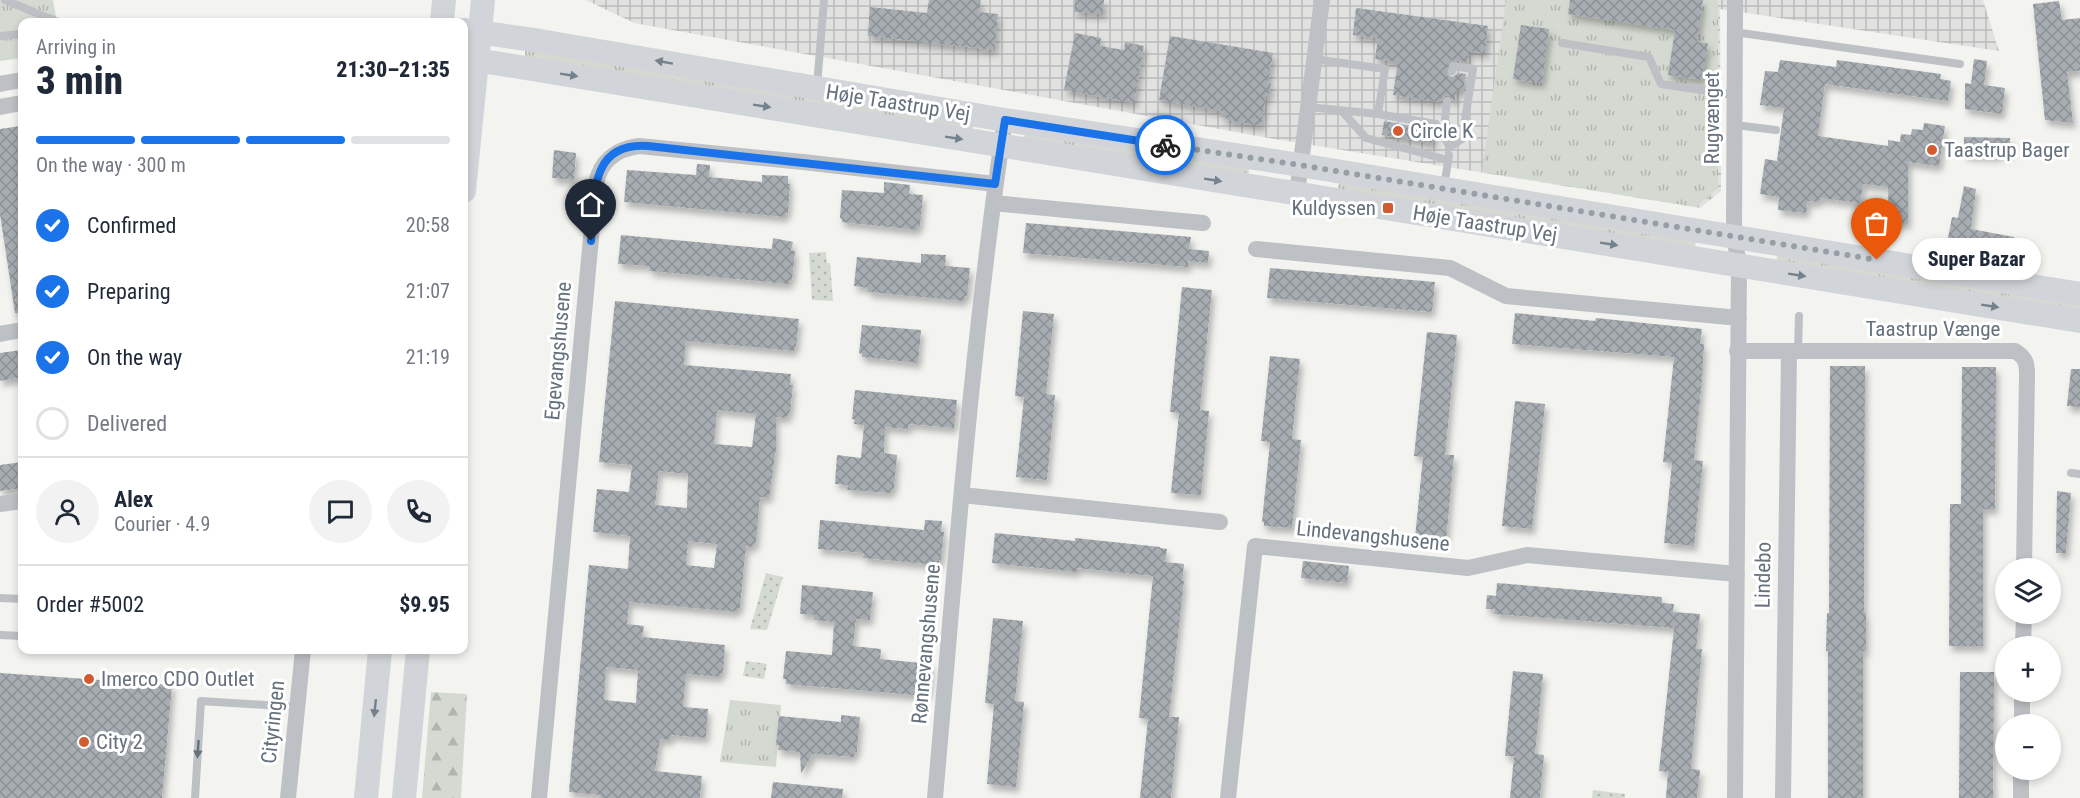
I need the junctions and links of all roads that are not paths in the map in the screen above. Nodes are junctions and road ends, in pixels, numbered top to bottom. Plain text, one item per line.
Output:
1 (5, 0) edge
2 (444, 0) edge
3 (483, 0) edge
4 (824, 0) edge
5 (1322, 0) edge
6 (1735, 0) edge
7 (48, 18) edge
8 (442, 18) edge
9 (472, 32) edge
10 (1734, 32) junction
11 (18, 34) edge
12 (0, 36) edge
13 (1562, 44) dead end
14 (470, 59) edge
15 (1314, 59) junction
16 (1960, 64) dead end
17 (1452, 71) dead end
18 (18, 82) edge
19 (0, 84) edge
20 (817, 89) junction
21 (1734, 95) junction
22 (1447, 101) dead end
23 (468, 103) edge
24 (18, 104) edge
25 (0, 106) edge
26 (1308, 107) junction
27 (1342, 111) junction
28 (1378, 114) junction
29 (1005, 120) junction
30 (1735, 125) junction
31 (1776, 130) dead end
32 (1001, 145) junction
33 (1450, 147) junction
34 (1448, 160) junction
35 (1300, 165) junction
36 (995, 184) junction
37 (1444, 189) junction
38 (1297, 193) junction
39 (993, 203) junction
40 (1203, 223) dead end
41 (1734, 236) junction
42 (1256, 249) dead end
43 (1739, 265) junction
44 (2080, 294) edge
45 (1799, 316) dead end
46 (1738, 318) junction
47 (2080, 321) edge
48 (18, 331) edge
49 (0, 334) edge
50 (1737, 351) junction
51 (1794, 352) junction
52 (962, 495) junction
53 (18, 502) edge
54 (0, 504) edge
55 (1220, 522) dead end
56 (2024, 558) edge
57 (1737, 574) junction
58 (0, 598) edge
59 (18, 599) edge
60 (0, 635) edge
61 (18, 636) edge
62 (303, 654) edge
63 (380, 654) edge
64 (418, 654) edge
65 (297, 707) junction
66 (2021, 780) edge
67 (195, 798) edge
68 (288, 798) edge
69 (366, 798) edge
70 (404, 798) edge
71 (538, 798) edge
72 (934, 798) edge
73 (1228, 798) edge
74 (1735, 798) edge
75 (1783, 798) edge
76 (2021, 798) edge

1 - 7 lane
2 - 8 street
3 - 9 street
4 - 20 lane
5 - 15 street
6 - 10 street, Rugvænget
9 - 14 street
20 -> 9 street, Høje Taastrup Vej
10 - 16 lane
10 - 21 street, Rugvænget
11 - 12 lane
13 - 21 lane
14 - 23 street
14 -> 32 street, Høje Taastrup Vej
15 - 26 street
15 - 28 lane
17 - 33 lane
18 - 19 street
20 - 29 street, Høje Taastrup Vej
21 - 30 street, Rugvænget
22 - 33 lane
24 - 25 street
26 - 27 lane
26 - 35 street
27 - 28 lane
27 - 34 lane
28 - 33 lane
29 - 32 street, Rønnevangshusene
29 - 35 street, Høje Taastrup Vej
30 - 31 lane
30 - 41 street, Rugvænget
32 - 36 street, Rønnevangshusene
32 -> 38 street, Høje Taastrup Vej
33 - 34 lane
34 - 37 lane
35 - 37 street, Høje Taastrup Vej
35 - 38 street
36 - 39 street, Rønnevangshusene
36 - 71 street, Egevangshusene
37 - 41 street, Høje Taastrup Vej
38 -> 43 street, Høje Taastrup Vej
39 - 40 street
39 - 52 street, Rønnevangshusene
41 - 43 street
41 - 44 street, Høje Taastrup Vej
42 - 46 street
43 - 46 street
43 -> 47 street, Høje Taastrup Vej
45 - 51 lane
46 - 50 street
48 - 49 street
50 - 51 street, Taastrup Vænge
50 - 57 street
51 - 56 street, Taastrup Vænge
51 - 75 street, Lindebo
52 - 55 street
52 - 72 street, Rønnevangshusene
53 - 54 street
57 - 73 street, Lindevangshusene
57 - 74 street
58 - 59 lane
60 - 61 lane
62 - 65 street, Cityringen
63 -> 69 street
64 - 70 street
65 -> 67 lane
65 - 68 street, Cityringen
66 - 76 street

